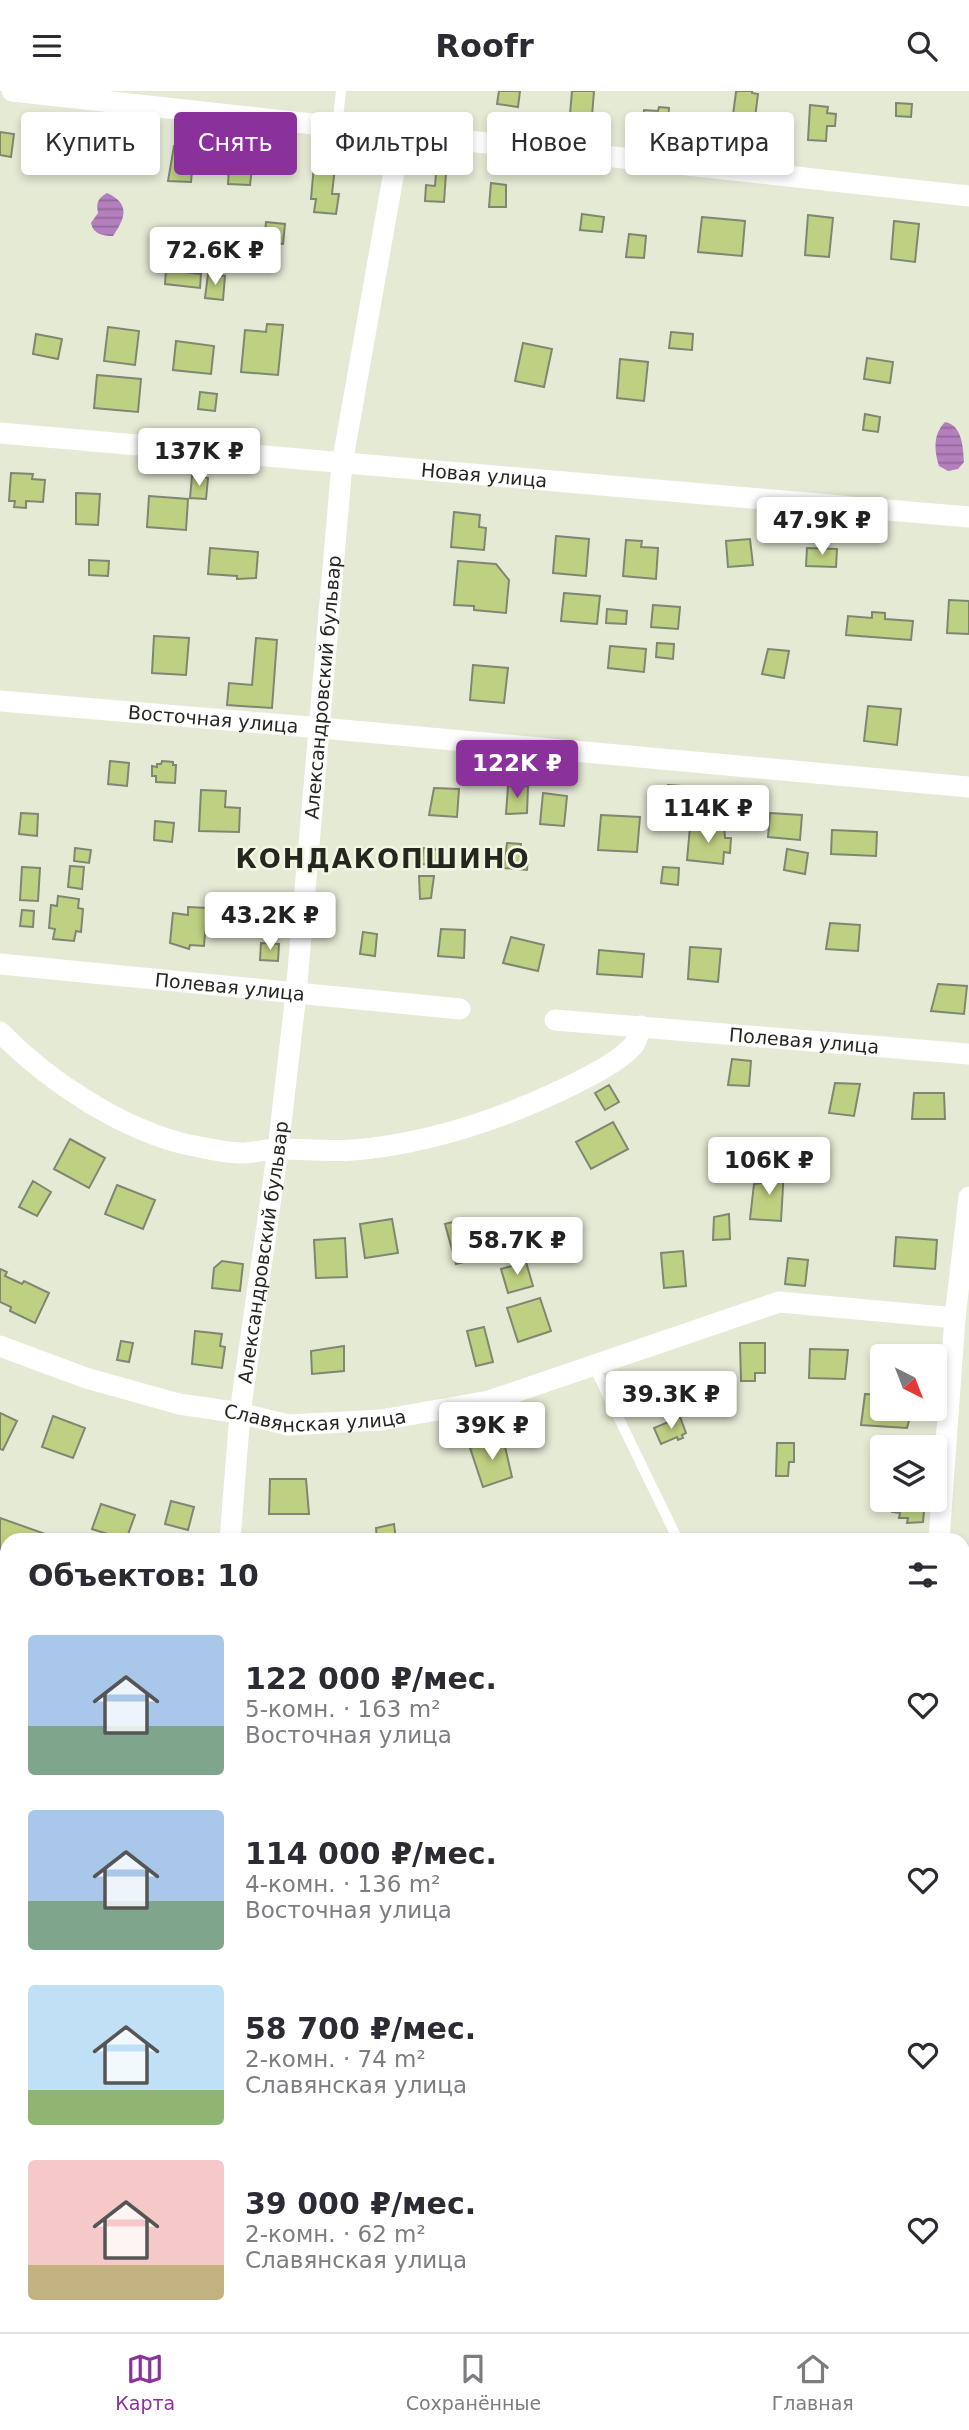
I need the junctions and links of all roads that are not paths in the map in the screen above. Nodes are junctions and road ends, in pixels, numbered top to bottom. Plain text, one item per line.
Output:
1 (12, 91) edge
2 (341, 91) edge
3 (339, 112) edge
4 (311, 123) edge
5 (473, 140) edge
6 (393, 175) edge
7 (969, 196) edge
8 (0, 433) edge
9 (342, 464) junction
10 (969, 517) edge
11 (0, 701) edge
12 (321, 728) junction
13 (969, 787) edge
14 (0, 964) edge
15 (296, 994) junction
16 (460, 1009) dead end
17 (555, 1020) dead end
18 (641, 1027) junction
19 (0, 1032) edge
20 (969, 1054) edge
21 (278, 1149) junction
22 (969, 1197) edge
23 (955, 1318) junction
24 (0, 1346) edge
25 (593, 1365) junction
26 (240, 1413) junction
27 (231, 1533) edge
28 (675, 1533) edge
29 (940, 1533) edge

1 - 4 street
2 - 3 lane
5 - 7 street
6 - 9 street, Александровский бульвар
8 - 9 street, Новая улица
9 - 10 street, Новая улица
9 - 12 street, Александровский бульвар
11 - 12 street, Восточная улица
12 - 13 street, Восточная улица
12 - 15 street, Александровский бульвар
14 - 15 street, Полевая улица
15 - 16 street, Полевая улица
15 - 21 street, Александровский бульвар
17 - 18 street, Полевая улица
18 - 20 street, Полевая улица
18 - 21 street
19 - 21 street
21 - 26 street, Александровский бульвар
22 - 23 street
23 - 25 street, Славянская улица
23 - 29 street
24 - 26 street, Славянская улица
25 - 26 street, Славянская улица
25 - 28 lane
26 - 27 street, Александровский бульвар

